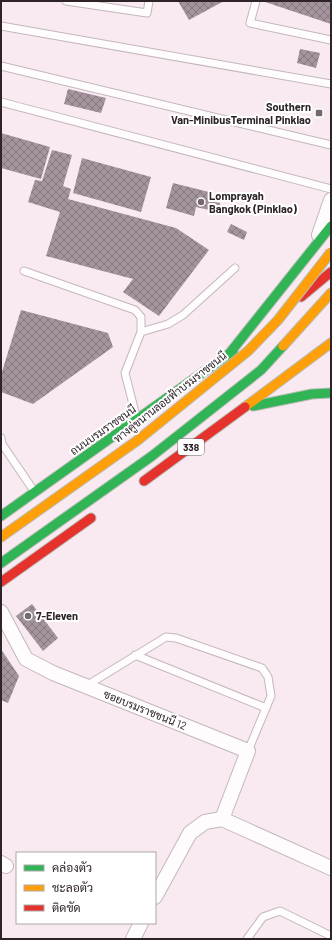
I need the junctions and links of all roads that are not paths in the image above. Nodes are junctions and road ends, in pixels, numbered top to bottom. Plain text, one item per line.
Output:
1 (66, 1) edge
2 (149, 1) edge
3 (256, 1) edge
4 (1, 26) edge
5 (331, 40) edge
6 (1, 66) edge
7 (331, 84) edge
8 (1, 102) edge
9 (331, 145) edge
10 (331, 189) edge
11 (331, 200) edge
12 (331, 226) edge
13 (315, 247) junction
14 (331, 252) edge
15 (236, 268) dead end
16 (24, 271) dead end
17 (331, 272) edge
18 (331, 293) edge
19 (141, 332) junction
20 (331, 343) edge
21 (331, 347) edge
22 (321, 352) junction
23 (229, 354) junction
24 (331, 393) edge
25 (246, 408) junction
26 (137, 420) junction
27 (1, 442) edge
28 (137, 485) dead end
29 (35, 493) junction
30 (99, 513) dead end
31 (1, 516) edge
32 (1, 537) edge
33 (1, 563) edge
34 (1, 582) edge
35 (1, 612) edge
36 (135, 655) junction
37 (86, 686) junction
38 (266, 708) junction
39 (248, 751) junction
40 (222, 819) junction
41 (331, 868) edge
42 (156, 896) edge
43 (140, 924) edge
44 (331, 936) edge
45 (133, 939) edge
46 (247, 939) edge

1 - 2 lane
3 - 5 lane
4 - 7 lane
6 - 9 lane
8 - 10 lane
11 - 13 street
12 - 13 main road
13 - 23 main road
14 - 32 main road, ทางคู่ขนานลอยฟ้าบรมราชชนนี, bridge
15 - 19 lane
16 - 19 lane
17 - 23 main road, ถนนบรมราชชนนี
18 - 33 main road
19 - 26 lane
20 - 22 main road, 338
21 - 22 main road
22 - 25 main road, 338
23 - 26 main road, ถนนบรมราชชนนี
24 - 25 main road
25 - 28 main road, 338
26 - 29 main road, ถนนบรมราชชนนี
27 - 29 lane
29 - 31 main road, ถนนบรมราชชนนี
30 - 34 main road
35 - 37 street, ซอยบรมราชชนนี 12
36 - 37 lane
36 - 38 lane
36 - 38 lane
37 - 39 street, ซอยบรมราชชนนี 12
38 - 39 lane
39 - 40 street
40 - 41 street
40 - 42 street
43 - 45 street
44 - 46 lane

